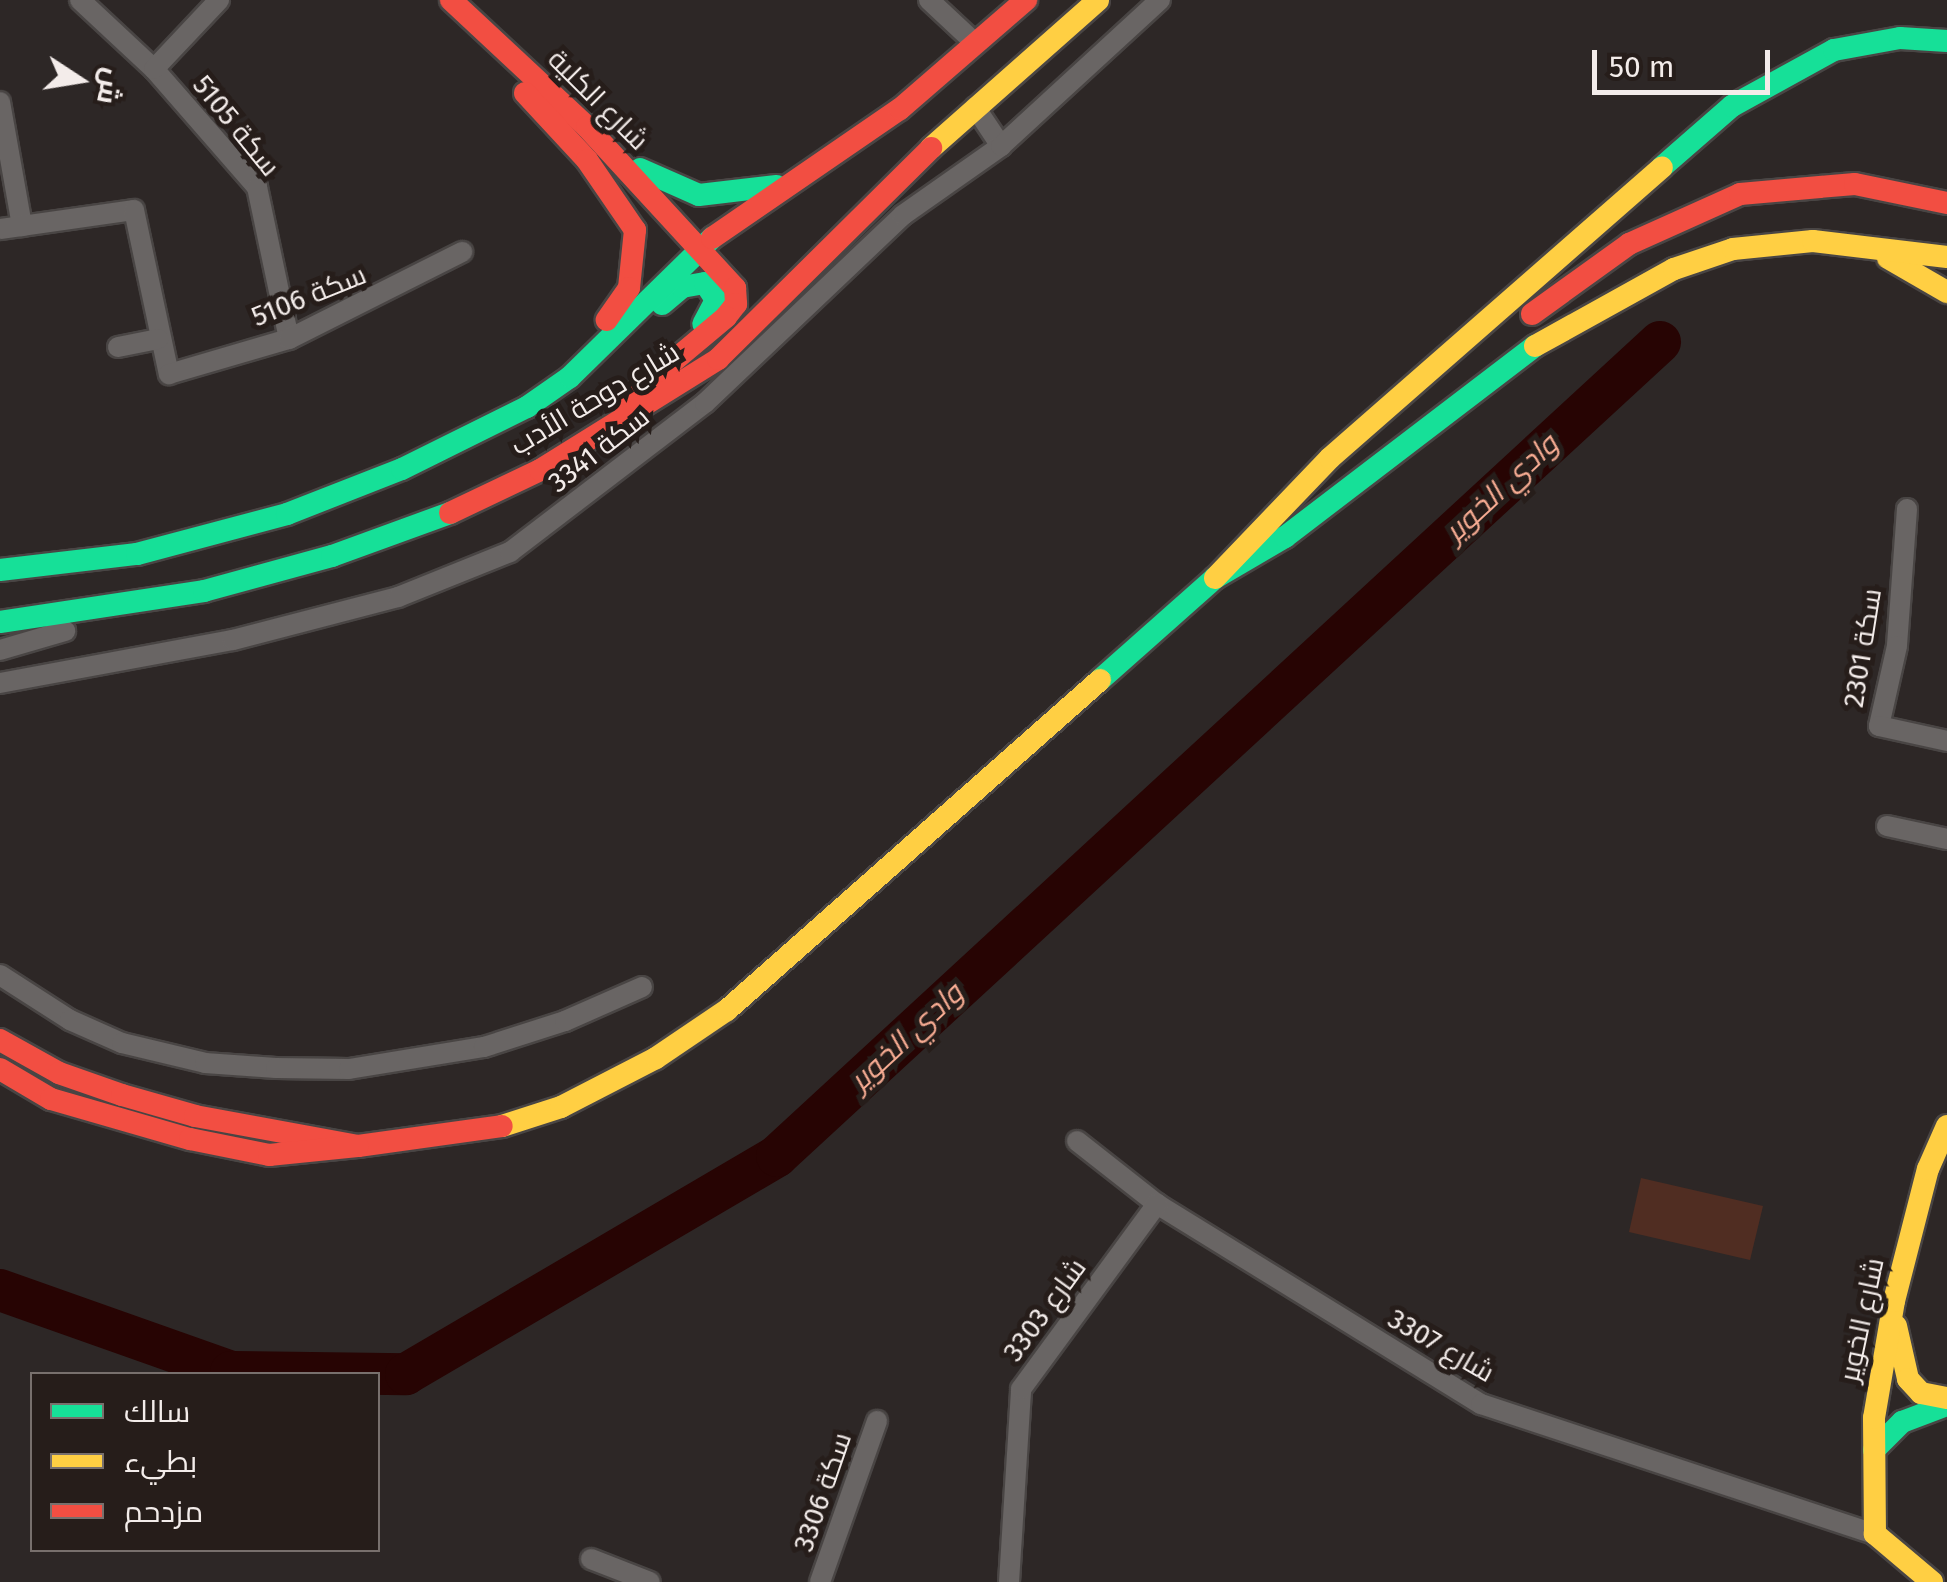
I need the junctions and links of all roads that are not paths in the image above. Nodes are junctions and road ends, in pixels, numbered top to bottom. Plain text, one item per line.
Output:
1 (80, 0) edge
2 (219, 0) edge
3 (450, 0) edge
4 (929, 0) edge
5 (1026, 0) edge
6 (1098, 0) edge
7 (1160, 0) edge
8 (1947, 41) edge
9 (975, 43) junction
10 (154, 69) junction
11 (0, 102) edge
12 (975, 107) junction
13 (587, 127) junction
14 (1001, 146) junction
15 (799, 181) junction
16 (1947, 203) edge
17 (22, 226) junction
18 (0, 229) edge
19 (699, 247) junction
20 (462, 252) dead end
21 (1882, 254) junction
22 (1947, 257) edge
23 (1947, 292) edge
24 (158, 339) junction
25 (289, 339) junction
26 (118, 347) dead end
27 (678, 354) junction
28 (570, 377) junction
29 (588, 436) junction
30 (1907, 509) dead end
31 (0, 570) edge
32 (1216, 578) junction
33 (98, 610) junction
34 (0, 622) edge
35 (66, 630) junction
36 (0, 642) edge
37 (0, 650) edge
38 (0, 683) edge
39 (1947, 741) edge
40 (1888, 826) dead end
41 (1947, 838) edge
42 (0, 975) edge
43 (642, 987) dead end
44 (0, 1040) edge
45 (0, 1069) edge
46 (1947, 1126) edge
47 (1077, 1142) dead end
48 (358, 1146) junction
49 (1157, 1204) junction
50 (1894, 1301) junction
51 (1947, 1402) edge
52 (877, 1421) dead end
53 (1874, 1450) junction
54 (1875, 1534) junction
55 (591, 1559) dead end
56 (650, 1582) edge
57 (820, 1582) edge
58 (1010, 1582) edge
59 (1932, 1582) edge

1 - 10 street, سكة 5105
2 - 10 street, سكة 5105
3 - 13 main road, شارع الكلية
3 - 28 main road
4 - 9 street
5 - 9 main road, شارع دوحة الأدب
6 - 12 main road, شارع دوحة الأدب
7 - 14 street, سكة 3341
8 - 32 main road
9 - 15 main road, شارع دوحة الأدب
10 - 25 street, سكة 5105
11 - 17 street
12 - 14 street
12 - 29 main road, شارع دوحة الأدب
13 - 15 main road
13 - 19 main road, شارع الكلية
14 - 38 street, سكة 3341
15 - 19 main road, شارع دوحة الأدب
16 - 32 main road
17 - 18 street
17 - 24 street
19 - 27 main road, شارع الكلية
19 - 28 main road, شارع دوحة الأدب
20 - 25 street, سكة 5106
21 - 22 main road
21 - 23 main road
21 - 32 main road
24 - 25 street, سكة 5106
24 - 26 street
27 - 28 main road
27 - 29 main road
28 - 31 main road, شارع دوحة الأدب
29 - 33 main road, شارع دوحة الأدب
30 - 39 street, سكة 2301
32 - 48 main road
33 - 34 main road, شارع دوحة الأدب
33 - 35 main road
35 - 36 main road
35 - 37 street
40 - 41 street
42 - 43 street
44 - 48 main road
45 - 48 main road
46 - 50 main road, شارع الخوير
47 - 49 street, 3307 شارع
49 - 54 street, 3307 شارع
49 - 58 street, 3303 شارع
50 - 51 main road
50 - 53 main road, شارع الخوير
51 - 53 main road
52 - 57 street, سكة 3306
53 - 54 main road, شارع الخوير
54 - 59 main road
55 - 56 street

